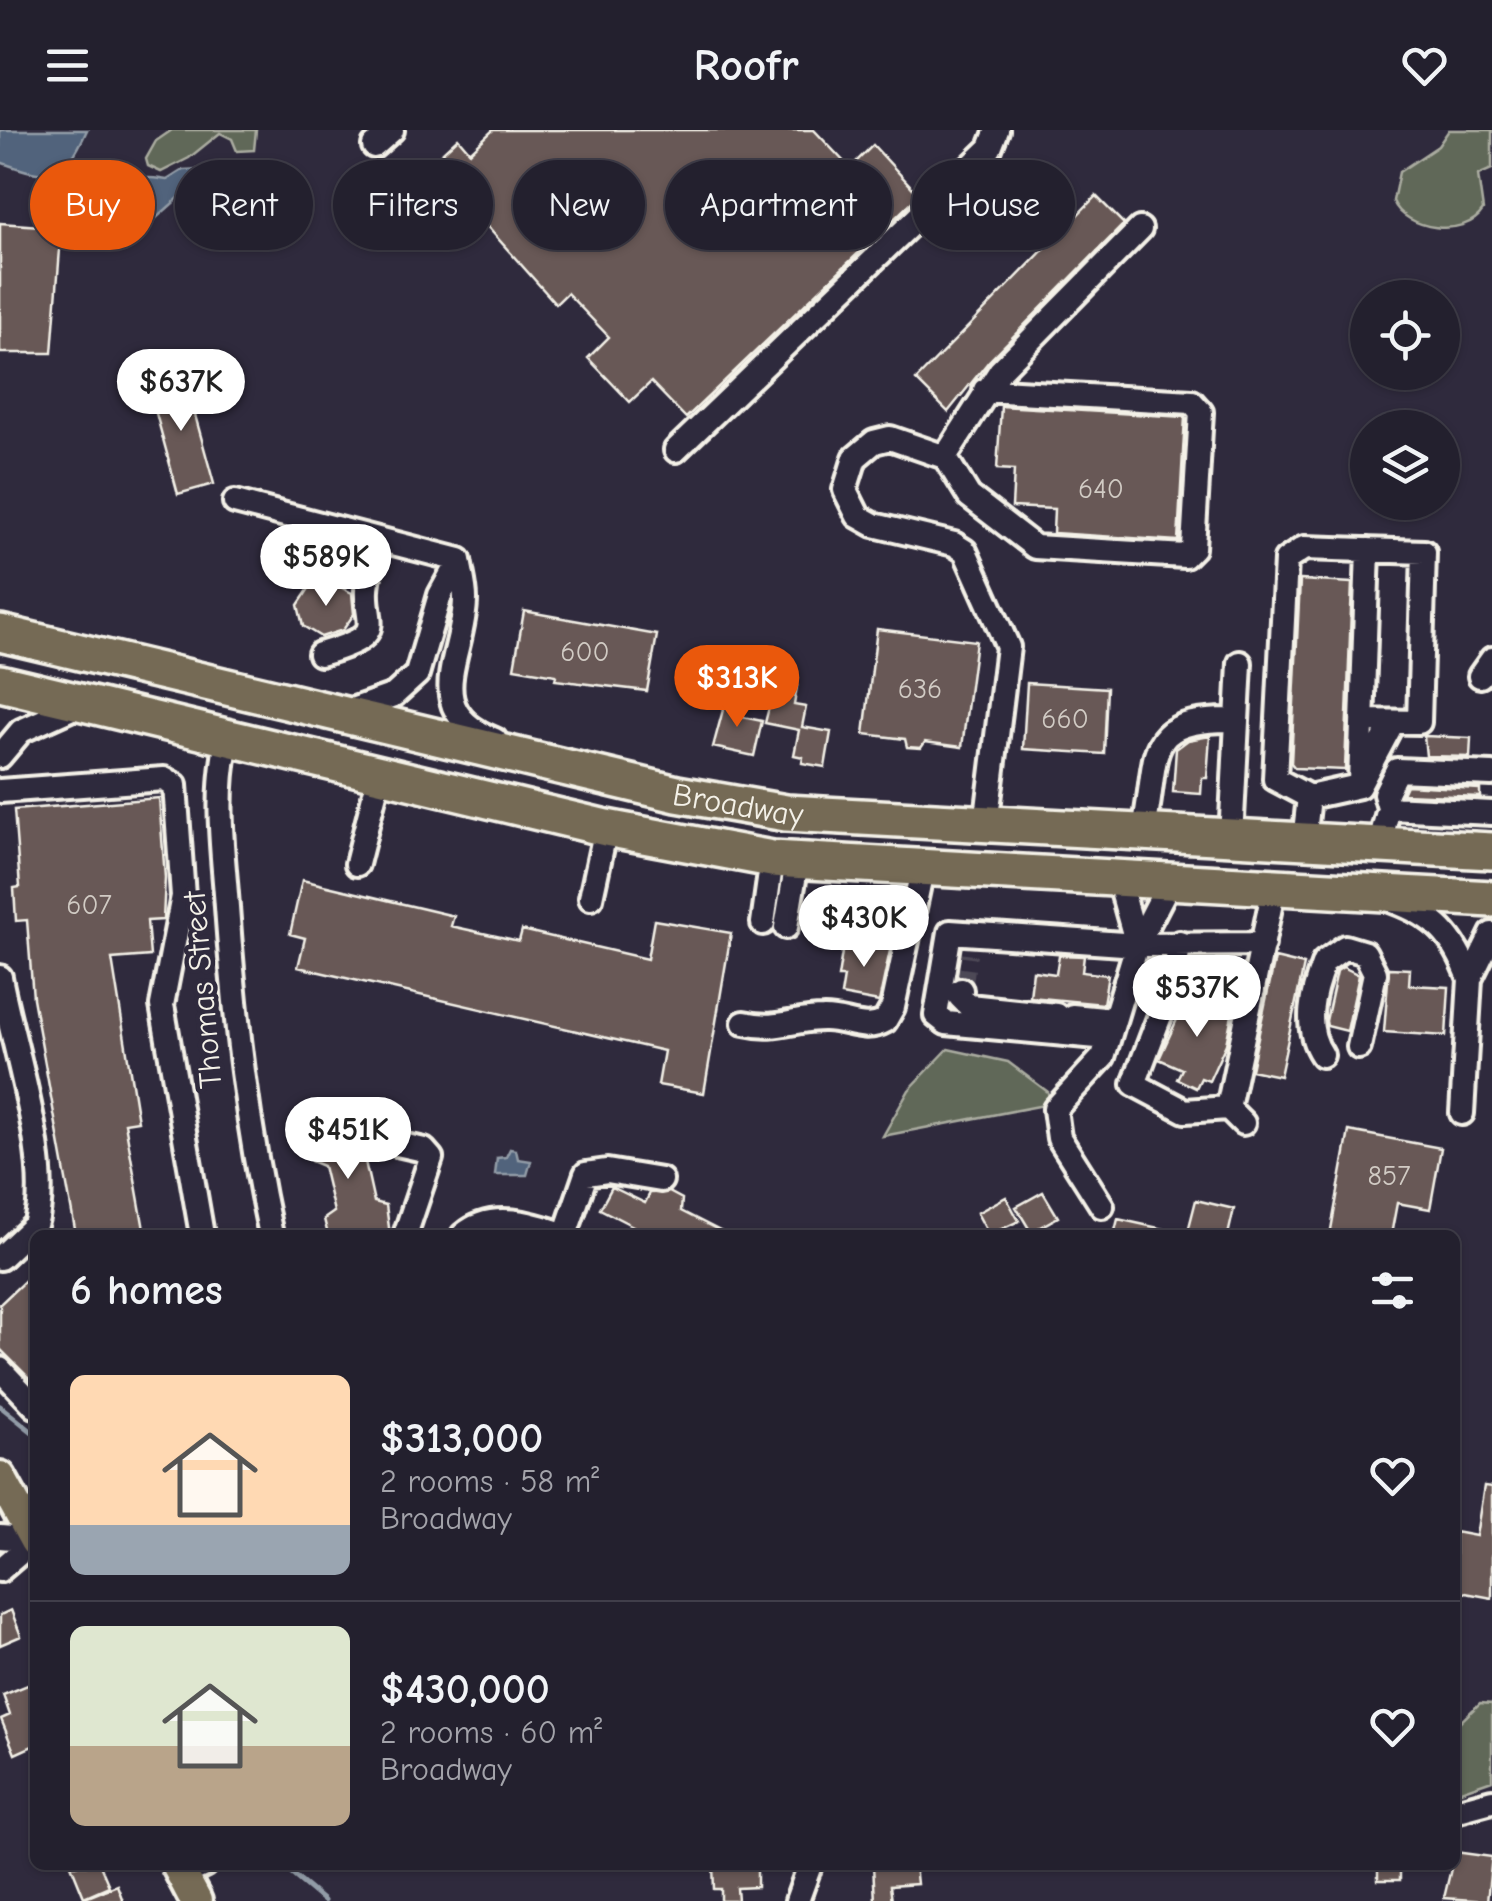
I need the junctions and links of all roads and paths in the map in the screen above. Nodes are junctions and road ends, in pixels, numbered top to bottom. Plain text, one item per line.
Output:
1 (392, 130) edge
2 (997, 130) edge
3 (374, 146) dead end
4 (1140, 229) dead end
5 (985, 390) junction
6 (676, 450) dead end
7 (946, 457) junction
8 (235, 502) dead end
9 (1368, 550) junction
10 (459, 560) junction
11 (372, 566) dead end
12 (0, 633) edge
13 (320, 654) dead end
14 (1240, 663) dead end
15 (0, 683) edge
16 (83, 703) junction
17 (340, 714) junction
18 (1237, 720) junction
19 (1362, 721) junction
20 (1393, 722) junction
21 (228, 738) junction
22 (0, 756) edge
23 (568, 768) junction
24 (380, 774) junction
25 (1492, 774) edge
26 (1360, 785) junction
27 (0, 791) edge
28 (219, 794) junction
29 (176, 796) junction
30 (1309, 797) junction
31 (1389, 808) junction
32 (1492, 812) edge
33 (986, 824) junction
34 (606, 828) junction
35 (1143, 833) junction
36 (1231, 838) junction
37 (1304, 842) junction
38 (1379, 846) junction
39 (1492, 851) edge
40 (784, 860) junction
41 (357, 864) dead end
42 (922, 870) junction
43 (1119, 880) junction
44 (1169, 883) junction
45 (1274, 888) junction
46 (1371, 893) junction
47 (591, 898) dead end
48 (1492, 900) edge
49 (774, 925) dead end
50 (1492, 934) edge
51 (1179, 943) junction
52 (1264, 944) junction
53 (1137, 945) junction
54 (1176, 976) junction
55 (0, 977) edge
56 (1470, 979) junction
57 (961, 990) dead end
58 (1253, 990) junction
59 (744, 1024) dead end
60 (1111, 1029) junction
61 (1359, 1047) dead end
62 (1322, 1056) dead end
63 (1462, 1113) dead end
64 (375, 1139) dead end
65 (661, 1180) dead end
66 (1102, 1206) dead end
67 (201, 1230) edge
68 (270, 1230) edge
69 (408, 1230) edge
70 (472, 1230) edge
71 (545, 1230) edge
72 (567, 1230) edge
73 (0, 1258) edge
74 (0, 1369) edge
75 (30, 1401) edge
76 (0, 1477) edge
77 (30, 1531) edge
78 (0, 1536) edge
79 (30, 1539) edge
80 (30, 1544) edge
81 (0, 1570) edge
82 (1492, 1801) edge
83 (1460, 1810) edge
84 (808, 1870) edge
85 (798, 1901) edge

1 - 3 street
2 - 6 street
4 - 5 street
5 - 7 street
5 - 7 street
7 - 33 street
8 - 10 street
9 - 19 street
9 - 20 street
9 - 30 street
10 - 17 street
10 - 23 street
11 - 13 street
12 - 17 highway, Broadway
14 - 18 street
15 - 16 highway, Broadway
16 - 21 highway, Broadway
16 - 22 street
17 - 23 highway, Broadway
18 - 35 street
18 - 36 street
19 - 20 street
19 - 26 street
20 - 26 street
21 - 24 highway, Broadway
21 - 28 street, Thomas Street
23 - 33 highway, Broadway
24 - 34 highway, Broadway
24 - 41 street
25 - 31 street
26 - 30 street
27 - 29 street
28 - 29 street
28 - 68 street, Thomas Street
29 - 67 street
30 - 37 street
31 - 32 street
31 - 38 street
33 - 35 highway, Broadway
34 - 40 highway, Broadway
34 - 47 street
35 - 36 highway, Broadway
36 - 37 highway, Broadway
37 - 38 highway, Broadway
38 - 39 highway, Broadway
40 - 42 highway, Broadway
40 - 49 street
42 - 43 highway, Broadway
42 - 59 street
43 - 44 highway, Broadway
43 - 53 street
44 - 45 highway, Broadway
44 - 53 street
45 - 46 highway, Broadway
45 - 52 street
46 - 48 highway, Broadway
46 - 56 street
50 - 56 street
51 - 52 street
51 - 53 street
51 - 54 street
52 - 58 street
53 - 60 street
53 - 60 street
54 - 58 street
54 - 58 street
55 - 73 street
56 - 63 street
57 - 60 street
60 - 66 street
61 - 62 street
64 - 69 street
65 - 72 street
70 - 71 street
74 - 75 street
76 - 77 main road
78 - 79 street
80 - 81 street
82 - 83 street
84 - 85 street

